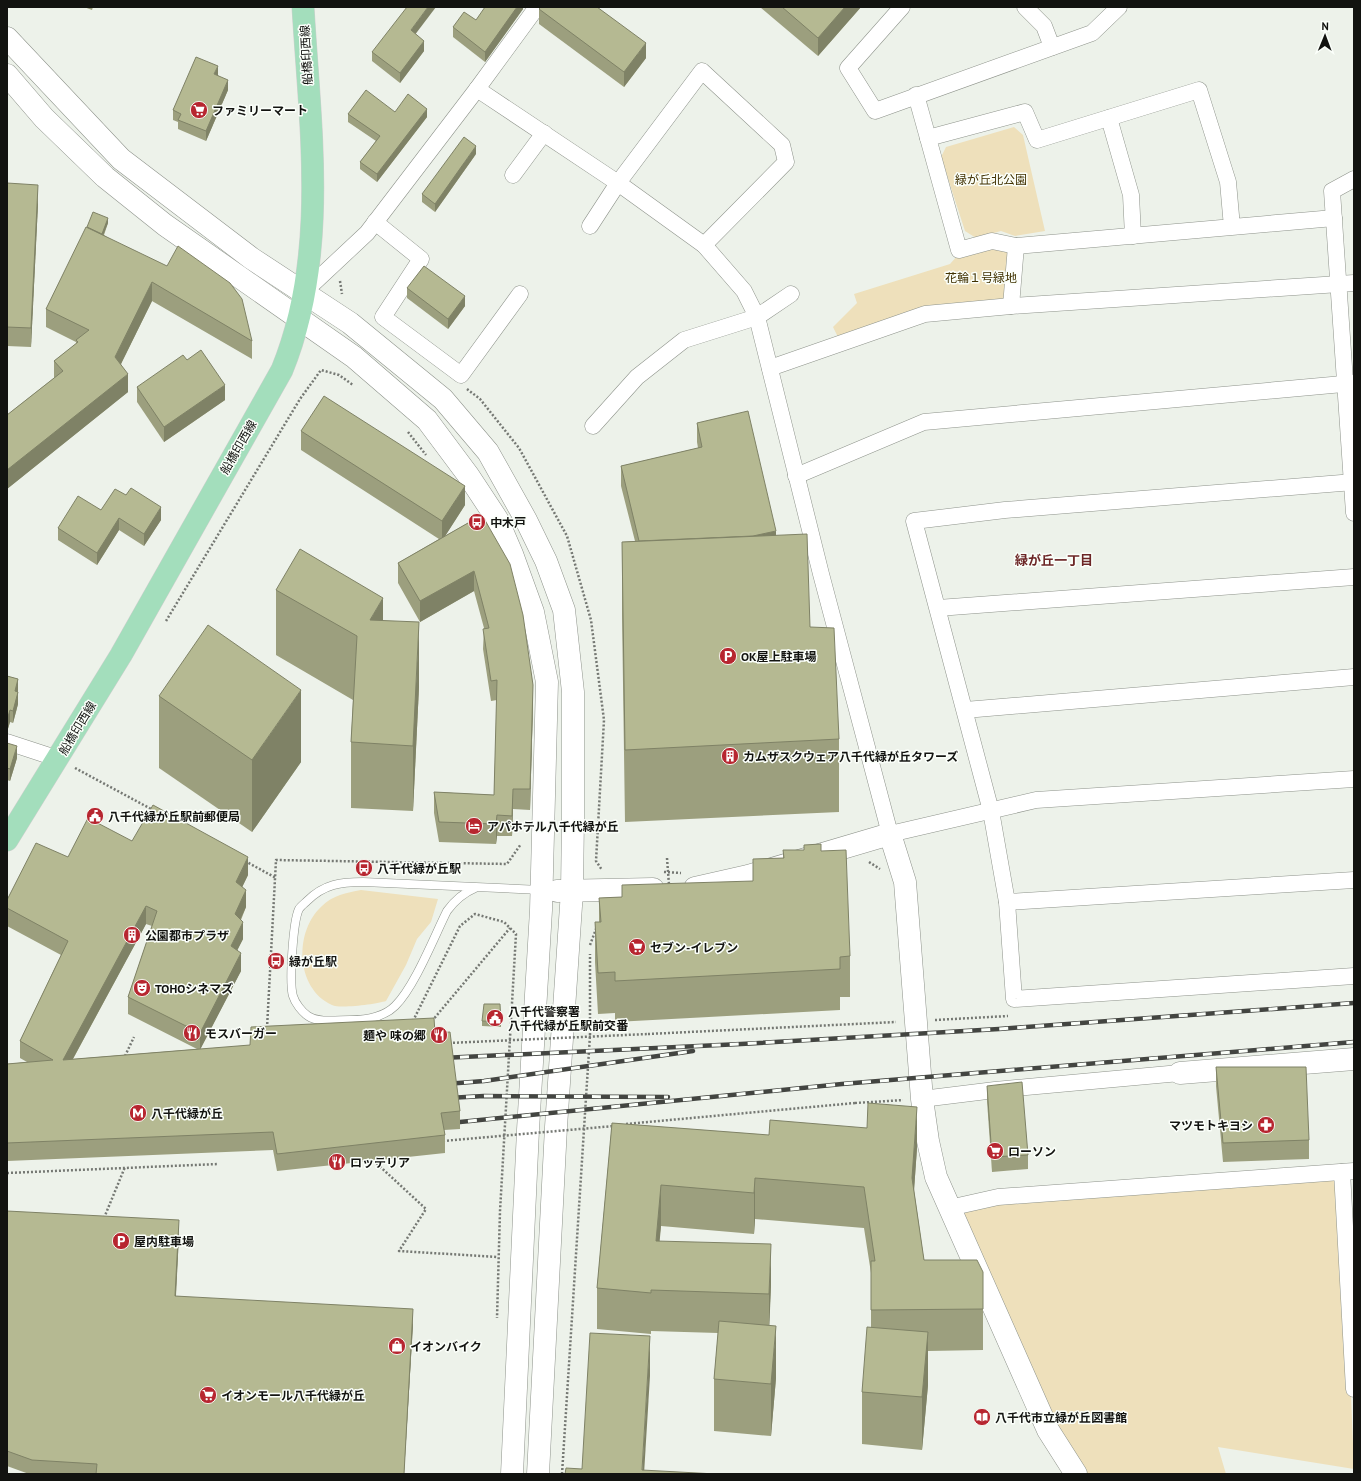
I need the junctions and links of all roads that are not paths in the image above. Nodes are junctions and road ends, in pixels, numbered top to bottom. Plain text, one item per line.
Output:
1 (303, 7) edge
2 (537, 7) edge
3 (902, 7) edge
4 (1025, 7) edge
5 (1119, 7) edge
6 (7, 38) edge
7 (1052, 47) junction
8 (7, 75) edge
9 (477, 90) junction
10 (916, 95) junction
11 (1109, 118) junction
12 (544, 133) junction
13 (928, 138) junction
14 (513, 175) dead end
15 (1354, 179) edge
16 (618, 183) junction
17 (1334, 218) junction
18 (375, 222) junction
19 (590, 226) dead end
20 (1232, 227) junction
21 (1133, 236) junction
22 (704, 245) junction
23 (1016, 246) junction
24 (1346, 283) edge
25 (304, 292) junction
26 (520, 294) dead end
27 (790, 294) dead end
28 (1011, 306) junction
29 (757, 317) junction
30 (298, 319) junction
31 (770, 368) junction
32 (1350, 384) edge
33 (593, 426) dead end
34 (796, 476) junction
35 (1353, 482) edge
36 (1354, 513) edge
37 (1354, 577) edge
38 (938, 608) junction
39 (1354, 677) edge
40 (965, 710) junction
41 (7, 742) edge
42 (67, 764) junction
43 (1354, 779) edge
44 (991, 811) junction
45 (890, 834) junction
46 (7, 840) edge
47 (1354, 880) edge
48 (475, 888) junction
49 (542, 890) junction
50 (572, 891) junction
51 (1007, 902) junction
52 (1354, 976) edge
53 (1354, 1059) edge
54 (1180, 1074) joint
55 (922, 1099) junction
56 (1348, 1172) edge
57 (949, 1208) junction
58 (1351, 1271) edge
59 (1353, 1366) edge
60 (1354, 1389) edge
61 (512, 1474) edge
62 (538, 1474) edge
63 (1076, 1474) edge

1 - 25 main road, 船橋印西線
2 - 9 street
3 - 10 street
4 - 7 street
5 - 7 street
6 - 25 street
7 - 10 street
8 - 30 street
9 - 12 street
9 - 18 street
10 - 13 street
11 - 13 street
11 - 20 street
11 - 21 street
12 - 14 street
12 - 16 street
13 - 23 street
15 - 17 street
16 - 19 street
16 - 22 street
16 - 22 street
17 - 20 street
17 - 24 street
18 - 25 street
18 - 26 street
20 - 21 street
21 - 23 street
22 - 29 street
23 - 28 street
24 - 28 street
24 - 32 street
25 - 30 main road, 船橋印西線
25 - 50 street
27 - 29 street
28 - 31 street
29 - 31 street
29 - 33 street
30 - 42 main road, 船橋印西線
30 - 49 street
31 - 34 street
32 - 34 street
32 - 35 street
34 - 45 street
35 - 36 street
35 - 38 street
37 - 38 street
38 - 40 street
39 - 40 street
40 - 44 street
41 - 42 street
42 - 46 main road, 船橋印西線
43 - 44 street
44 - 45 street
44 - 51 street
45 - 50 street
45 - 55 street
47 - 51 street
48 - 48 lane
48 - 49 lane
49 - 50 street
49 - 61 street
50 - 62 street
51 - 52 street
53 - 54 street
54 - 55 street
55 - 57 street
56 - 57 street
56 - 58 street
57 - 63 street
58 - 59 street
59 - 60 street

